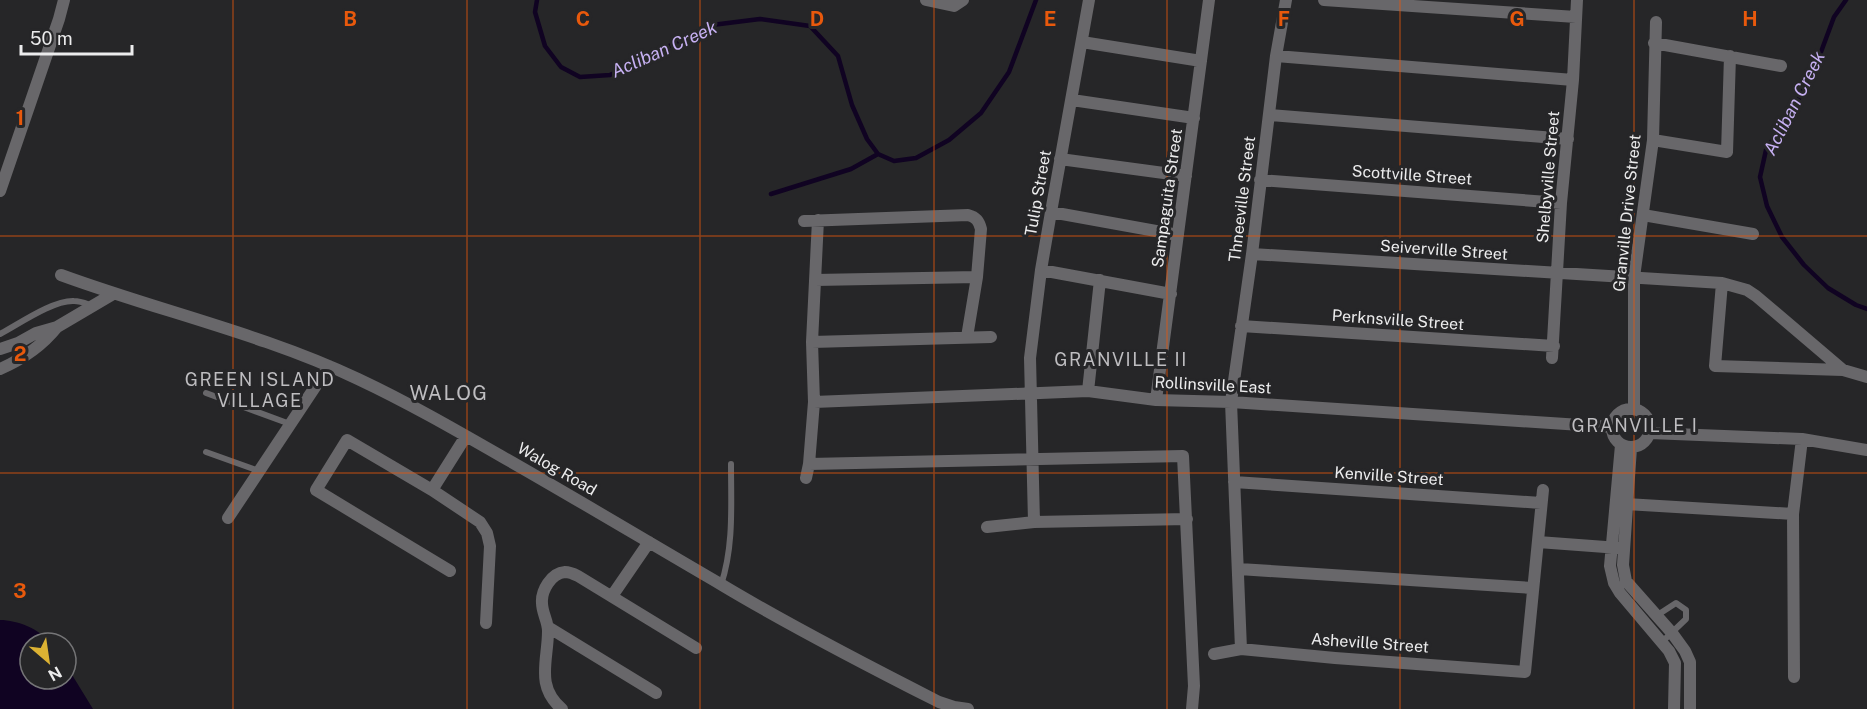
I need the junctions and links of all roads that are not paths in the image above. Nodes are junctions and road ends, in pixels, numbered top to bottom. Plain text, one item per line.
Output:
1 (64, 0) edge
2 (926, 0) edge
3 (1089, 0) edge
4 (1286, 0) edge
5 (1324, 0) edge
6 (1577, 0) edge
7 (1205, 1) edge
8 (960, 2) edge
9 (1576, 17) junction
10 (1656, 22) dead end
11 (1082, 42) junction
12 (1654, 43) junction
13 (1276, 56) junction
14 (1730, 56) junction
15 (1201, 61) junction
16 (1781, 66) dead end
17 (1573, 80) junction
18 (1072, 100) junction
19 (1269, 115) junction
20 (1194, 118) junction
21 (1568, 139) junction
22 (1653, 140) junction
23 (1060, 159) junction
24 (1186, 176) junction
25 (1260, 180) junction
26 (0, 191) edge
27 (1561, 203) junction
28 (1051, 212) junction
29 (1643, 215) junction
30 (818, 220) junction
31 (804, 221) dead end
32 (1753, 234) dead end
33 (1178, 235) junction
34 (1252, 254) junction
35 (1041, 270) junction
36 (1557, 273) junction
37 (61, 275) dead end
38 (976, 277) junction
39 (1634, 277) junction
40 (815, 280) junction
41 (1100, 280) junction
42 (1722, 283) junction
43 (113, 294) junction
44 (1171, 294) junction
45 (94, 306) junction
46 (1241, 326) junction
47 (57, 327) junction
48 (0, 334) edge
49 (991, 336) dead end
50 (967, 337) junction
51 (812, 342) junction
52 (0, 349) edge
53 (1553, 352) joint
54 (329, 366) junction
55 (0, 369) edge
56 (1843, 370) junction
57 (1867, 377) edge
58 (1088, 391) junction
59 (206, 393) dead end
60 (1030, 394) junction
61 (1156, 400) junction
62 (814, 402) junction
63 (1231, 402) junction
64 (1634, 409) junction
65 (291, 424) junction
66 (1611, 427) junction
67 (1650, 433) junction
68 (466, 436) junction
69 (1802, 439) junction
70 (1626, 446) junction
71 (1867, 450) edge
72 (206, 452) dead end
73 (1032, 459) junction
74 (731, 464) dead end
75 (809, 464) junction
76 (259, 471) junction
77 (806, 478) dead end
78 (1234, 482) junction
79 (432, 490) junction
80 (1543, 490) dead end
81 (1541, 503) junction
82 (1626, 504) junction
83 (1793, 514) junction
84 (228, 518) dead end
85 (1187, 519) junction
86 (1034, 522) junction
87 (987, 527) dead end
88 (649, 542) junction
89 (1538, 542) junction
90 (1617, 548) junction
91 (1239, 569) junction
92 (450, 571) dead end
93 (721, 585) junction
94 (1533, 588) junction
95 (612, 596) junction
96 (1652, 619) junction
97 (486, 624) dead end
98 (548, 627) junction
99 (1667, 637) junction
100 (696, 648) dead end
101 (1241, 649) junction
102 (1215, 654) dead end
103 (1794, 677) dead end
104 (656, 693) dead end
105 (562, 709) edge
106 (968, 709) edge
107 (1192, 709) edge
108 (1674, 709) edge
109 (1690, 709) edge

1 - 26 street
2 - 8 street
3 - 11 street, Tulip Street
4 - 13 street, Thneeville Street
5 - 9 street
6 - 9 street, Shelbyville Street
7 - 15 street, Sampaguita Street
9 - 17 street, Shelbyville Street
10 - 12 street, Granville Drive Street
11 - 15 street
11 - 18 street, Tulip Street
12 - 14 street
12 - 22 street, Granville Drive Street
13 - 17 street
13 - 19 street, Thneeville Street
14 - 16 street
14 - 22 street
15 - 20 street, Sampaguita Street
17 - 21 street, Shelbyville Street
18 - 20 street
18 - 23 street, Tulip Street
19 - 21 street
19 - 25 street, Thneeville Street
20 - 24 street, Sampaguita Street
21 - 27 street, Shelbyville Street
22 - 29 street, Granville Drive Street
23 - 24 street
23 - 28 street, Tulip Street
24 - 33 street, Sampaguita Street
25 - 27 street, Scottville Street
25 - 34 street, Thneeville Street
27 - 36 street, Shelbyville Street
28 - 33 street
28 - 35 street, Tulip Street
29 - 32 street
29 - 39 street, Granville Drive Street
30 - 31 street
30 - 38 street
30 - 40 street
33 - 44 street, Sampaguita Street
34 - 36 street, Seiverville Street
34 - 46 street, Thneeville Street
35 - 41 street
35 - 60 street, Tulip Street
36 - 39 street, Seiverville Street
36 - 53 street, Shelbyville Street
37 - 43 street, Walog Road
38 - 40 street
38 - 50 street
39 - 42 street, Seiverville Street
39 - 64 street, Granville Drive Street
40 - 51 street
41 - 44 street
41 - 58 street
42 - 56 street, Seiverville Street
42 - 56 street
43 - 45 street
43 - 54 street, Walog Road
44 - 61 street, Sampaguita Street
45 - 47 street
45 - 48 lane
46 - 53 street, Perknsville Street
46 - 63 street, Thneeville Street
47 - 52 street
47 - 55 street
49 - 50 street
50 - 51 street
51 - 62 street
54 - 65 street
54 - 68 street, Walog Road
56 - 57 street
58 - 60 street, Rollinsville East
58 - 61 street, Rollinsville East
59 - 65 lane
60 - 62 street, Rollinsville East
60 - 73 street, Tulip Street
61 - 63 street, Rollinsville East
62 - 75 street
63 - 66 street, Rollinsville East
63 - 78 street, Thneeville Street
64 - 66 street
64 - 67 street
65 - 76 street
66 - 70 street
67 - 69 street
67 - 70 street
68 - 79 street
68 - 88 street, Walog Road
69 - 71 street
69 - 83 street
70 - 82 street
70 - 90 street
72 - 76 lane
73 - 75 street
73 - 85 street
73 - 86 street, Tulip Street
74 - 93 lane
75 - 77 street
76 - 84 street
78 - 81 street, Kenville Street
78 - 91 street, Thneeville Street
79 - 92 street
79 - 97 street
80 - 81 street
81 - 89 street
82 - 83 street
82 - 90 street
83 - 103 street
85 - 86 street
85 - 107 street
86 - 87 street
88 - 93 street, Walog Road
88 - 95 street
89 - 90 street
89 - 94 street
90 - 96 street
91 - 94 street
91 - 101 street, Thneeville Street
93 - 106 street, Walog Road
94 - 101 street, Asheville Street
95 - 98 street
95 - 100 street
96 - 99 street
96 - 99 lane
98 - 104 street
98 - 105 street
99 - 108 street
99 - 109 street
101 - 102 street, Asheville Street

